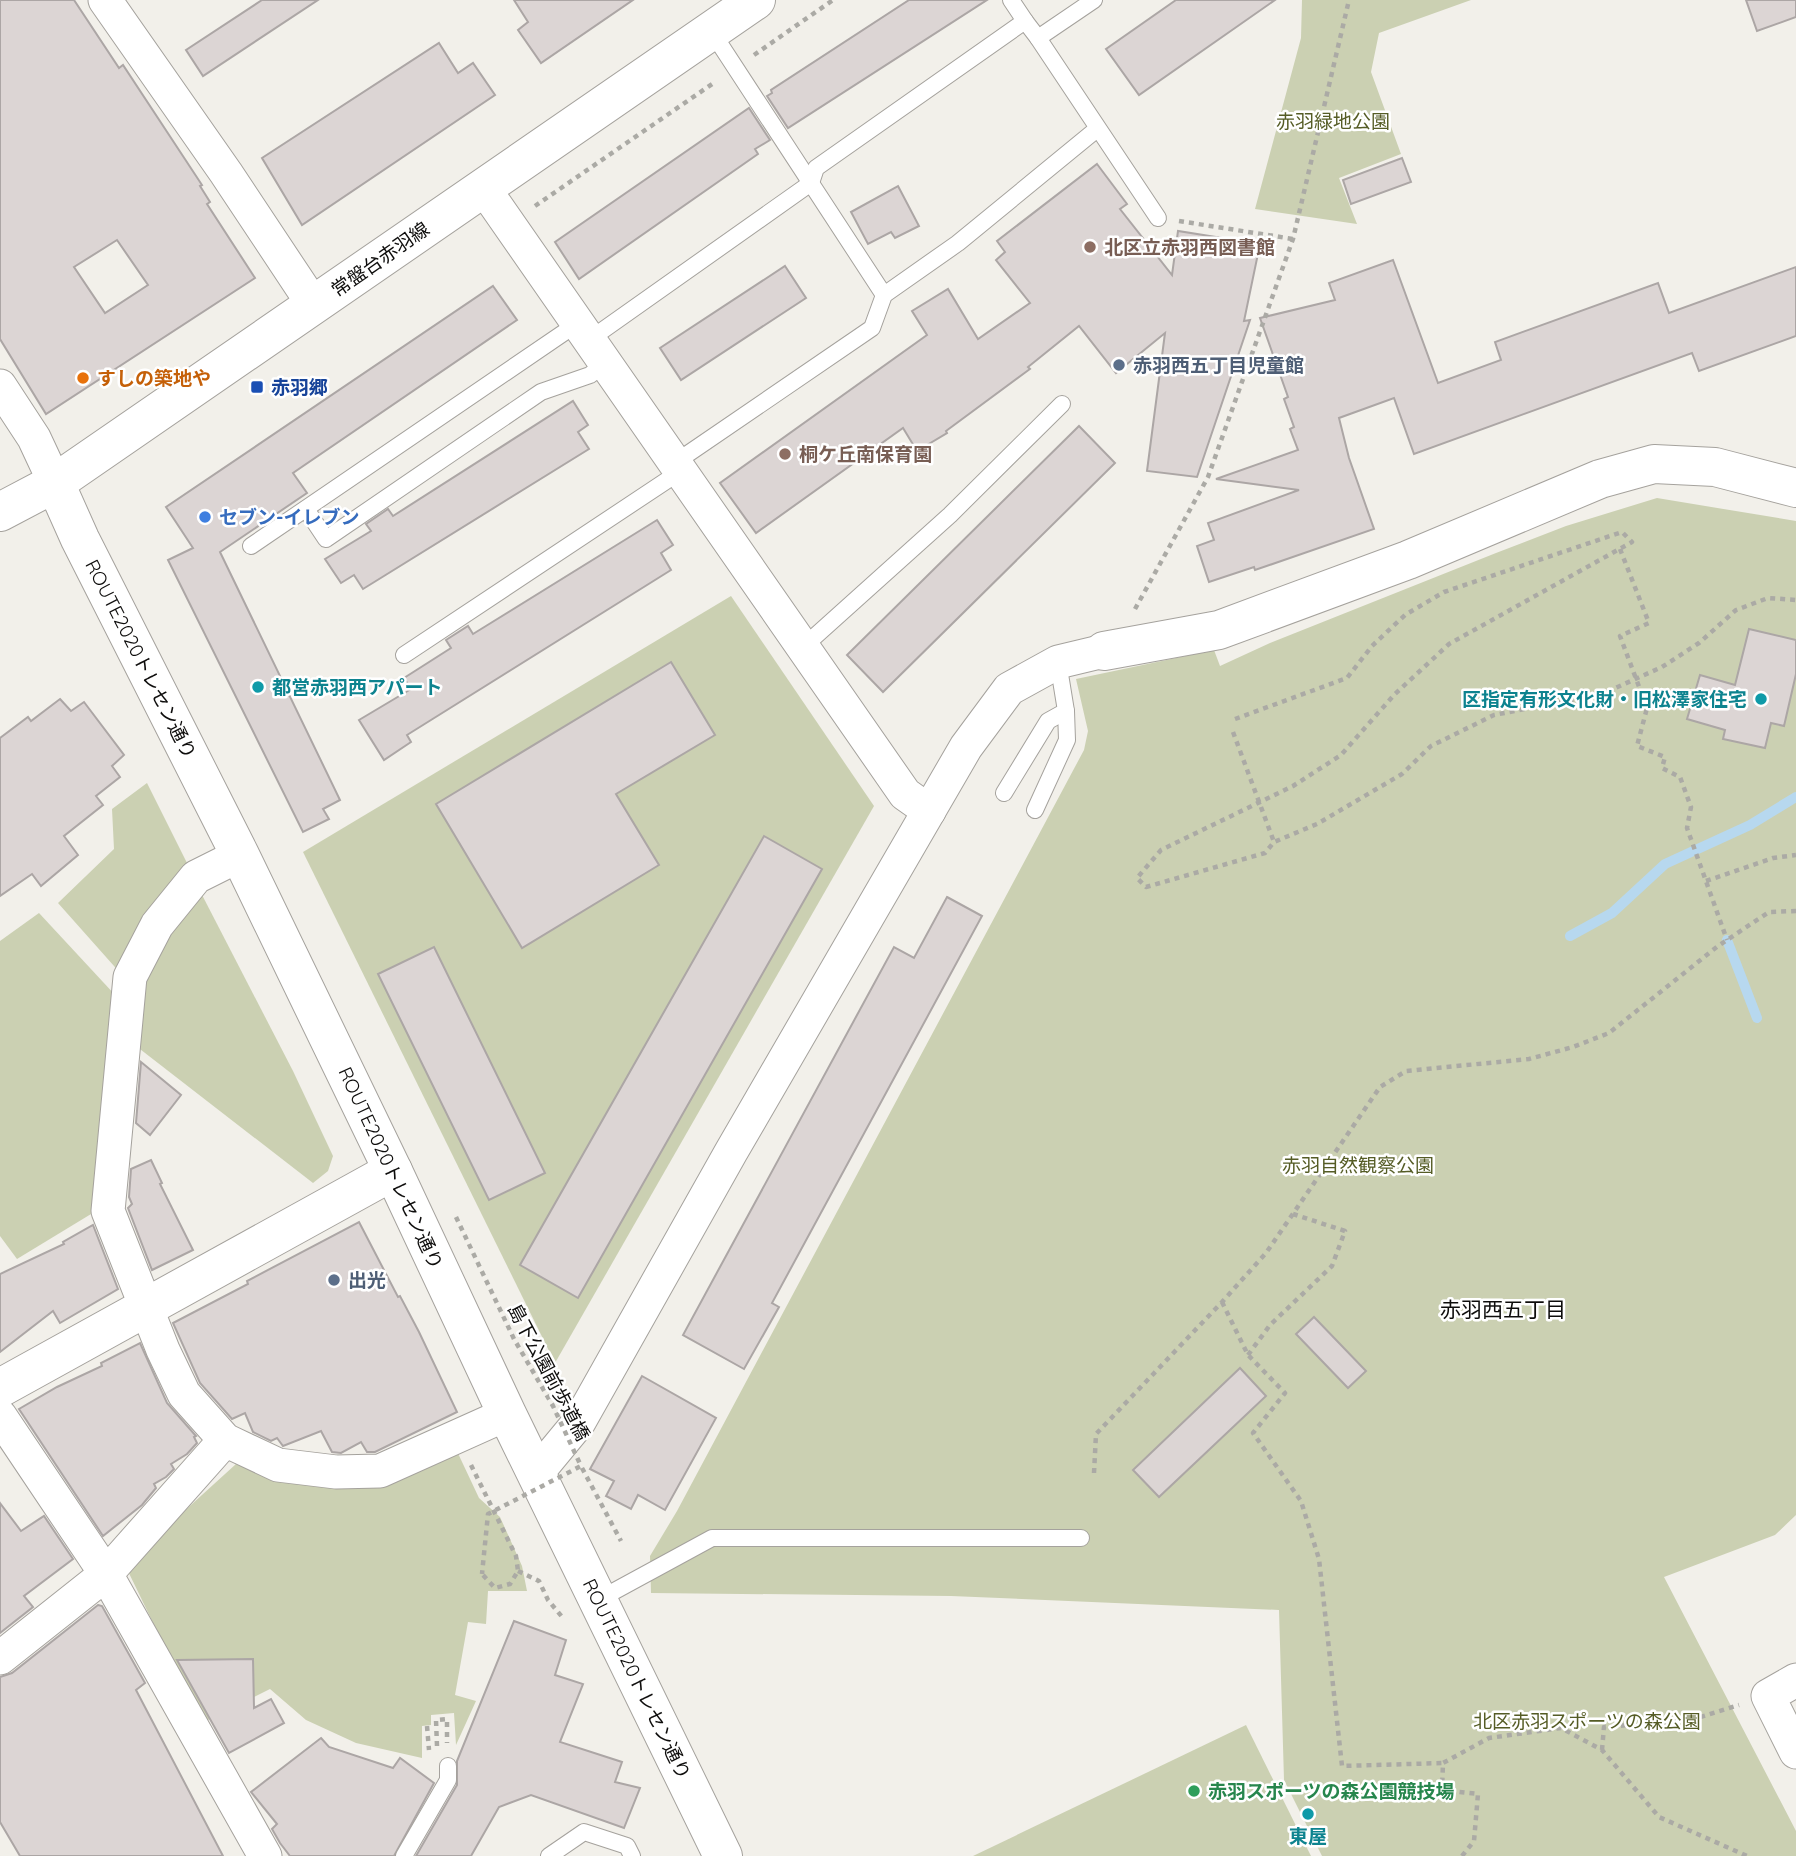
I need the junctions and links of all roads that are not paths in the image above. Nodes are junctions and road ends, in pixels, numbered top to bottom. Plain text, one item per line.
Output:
1 (105, 0) edge
2 (756, 0) edge
3 (1011, 0) edge
4 (1094, 0) edge
5 (1025, 22) junction
6 (712, 32) junction
7 (1038, 38) junction
8 (1097, 129) junction
9 (811, 183) junction
10 (483, 187) junction
11 (1158, 218) road end
12 (884, 295) junction
13 (313, 304) junction
14 (591, 342) junction
15 (0, 386) edge
16 (1062, 404) dead end
17 (678, 467) junction
18 (55, 483) junction
19 (1796, 488) edge
20 (306, 509) junction
21 (0, 512) edge
22 (251, 546) dead end
23 (802, 648) junction
24 (1104, 651) joint
25 (404, 655) dead end
26 (1058, 662) junction
27 (1066, 711) junction
28 (1004, 793) dead end
29 (1035, 810) dead end
30 (929, 811) junction
31 (240, 855) junction
32 (393, 1171) junction
33 (147, 1308) junction
34 (0, 1388) edge
35 (507, 1414) junction
36 (0, 1416) edge
37 (225, 1440) junction
38 (536, 1474) junction
39 (1081, 1538) dead end
40 (106, 1574) junction
41 (598, 1600) junction
42 (0, 1658) edge
43 (1782, 1688) edge
44 (1796, 1752) edge
45 (448, 1766) dead end
46 (265, 1856) edge
47 (404, 1856) edge
48 (549, 1856) edge
49 (632, 1856) edge
50 (723, 1856) edge

1 - 13 street
2 - 6 main road, 常盤台赤羽線
3 - 5 lane
4 - 7 lane
5 - 7 lane
5 - 9 lane
6 - 9 lane
6 - 10 main road, 常盤台赤羽線
7 - 8 lane
8 - 11 lane
8 - 12 lane
9 - 12 lane
9 - 14 lane
10 - 13 main road, 常盤台赤羽線
10 - 14 street
12 - 17 lane
13 - 18 main road, 常盤台赤羽線
14 - 17 street
14 - 20 lane
14 - 20 lane
15 - 18 street
16 - 23 lane
17 - 23 street
17 - 25 lane
18 - 21 main road, 常盤台赤羽線
18 - 31 main road, ROUTE2020トレセン通り
19 - 24 main road
20 - 22 lane
23 - 30 street
24 - 26 street
26 - 27 lane
26 - 30 street
27 - 28 lane
27 - 29 lane
30 - 38 street
31 - 32 main road, ROUTE2020トレセン通り
31 - 33 street
32 - 33 main road
32 - 35 main road, ROUTE2020トレセン通り
33 - 34 main road
33 - 37 street
35 - 37 street
35 - 38 main road, ROUTE2020トレセン通り
36 - 40 street
37 - 40 street
38 - 41 main road, ROUTE2020トレセン通り
39 - 41 lane
40 - 42 street
40 - 46 street
41 - 50 main road, ROUTE2020トレセン通り
43 - 44 street
45 - 47 lane
48 - 49 lane

